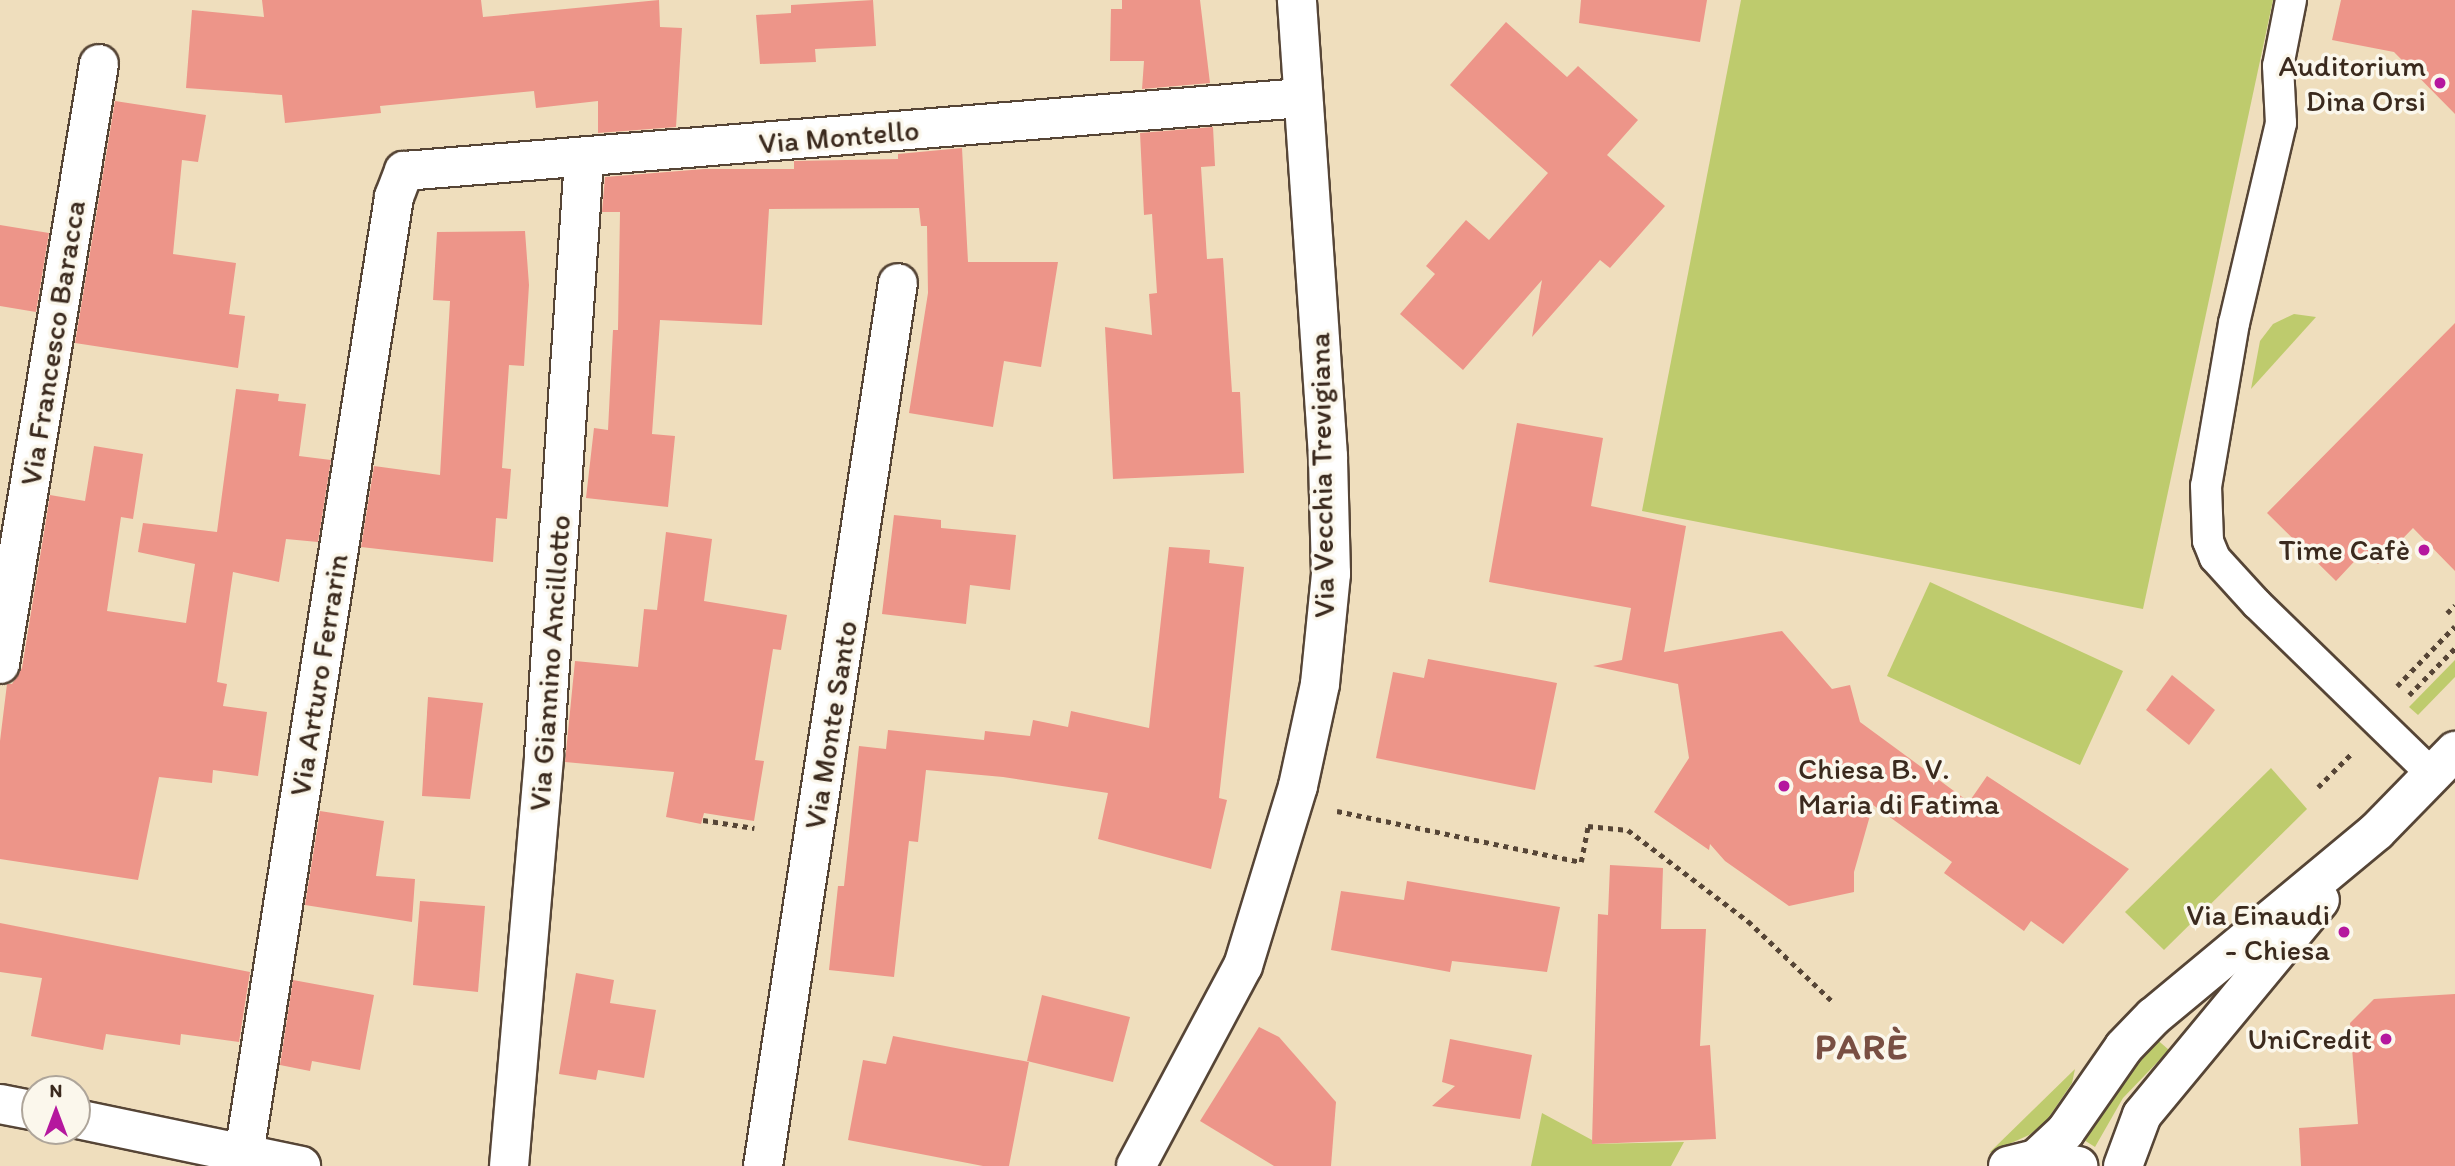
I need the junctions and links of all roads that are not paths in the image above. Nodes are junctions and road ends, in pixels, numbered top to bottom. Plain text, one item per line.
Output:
1 (1297, 0) edge
2 (2291, 0) edge
3 (99, 64) dead end
4 (1301, 99) junction
5 (584, 159) junction
6 (394, 197) joint
7 (898, 283) dead end
8 (0, 664) edge
9 (2444, 763) edge
10 (2377, 831) junction
11 (0, 1104) edge
12 (21, 1108) edge
13 (91, 1122) edge
14 (244, 1154) junction
15 (2022, 1162) edge
16 (301, 1166) edge
17 (509, 1166) edge
18 (763, 1166) edge
19 (1136, 1166) edge
20 (2078, 1166) edge
21 (2123, 1166) edge

1 - 4 street, Via Vecchia Trevigiana
2 - 9 lane
3 - 8 street, Via Francesco Baracca
4 - 5 street, Via Montello
4 - 19 street, Via Vecchia Trevigiana
5 - 6 street, Via Montello
5 - 17 street, Via Giannino Ancillotto
6 - 14 street, Via Arturo Ferrarin
7 - 18 street, Via Monte Santo
9 - 10 street
10 - 15 street
10 - 21 street
11 - 12 street
13 - 14 street
14 - 16 street
15 - 20 street

